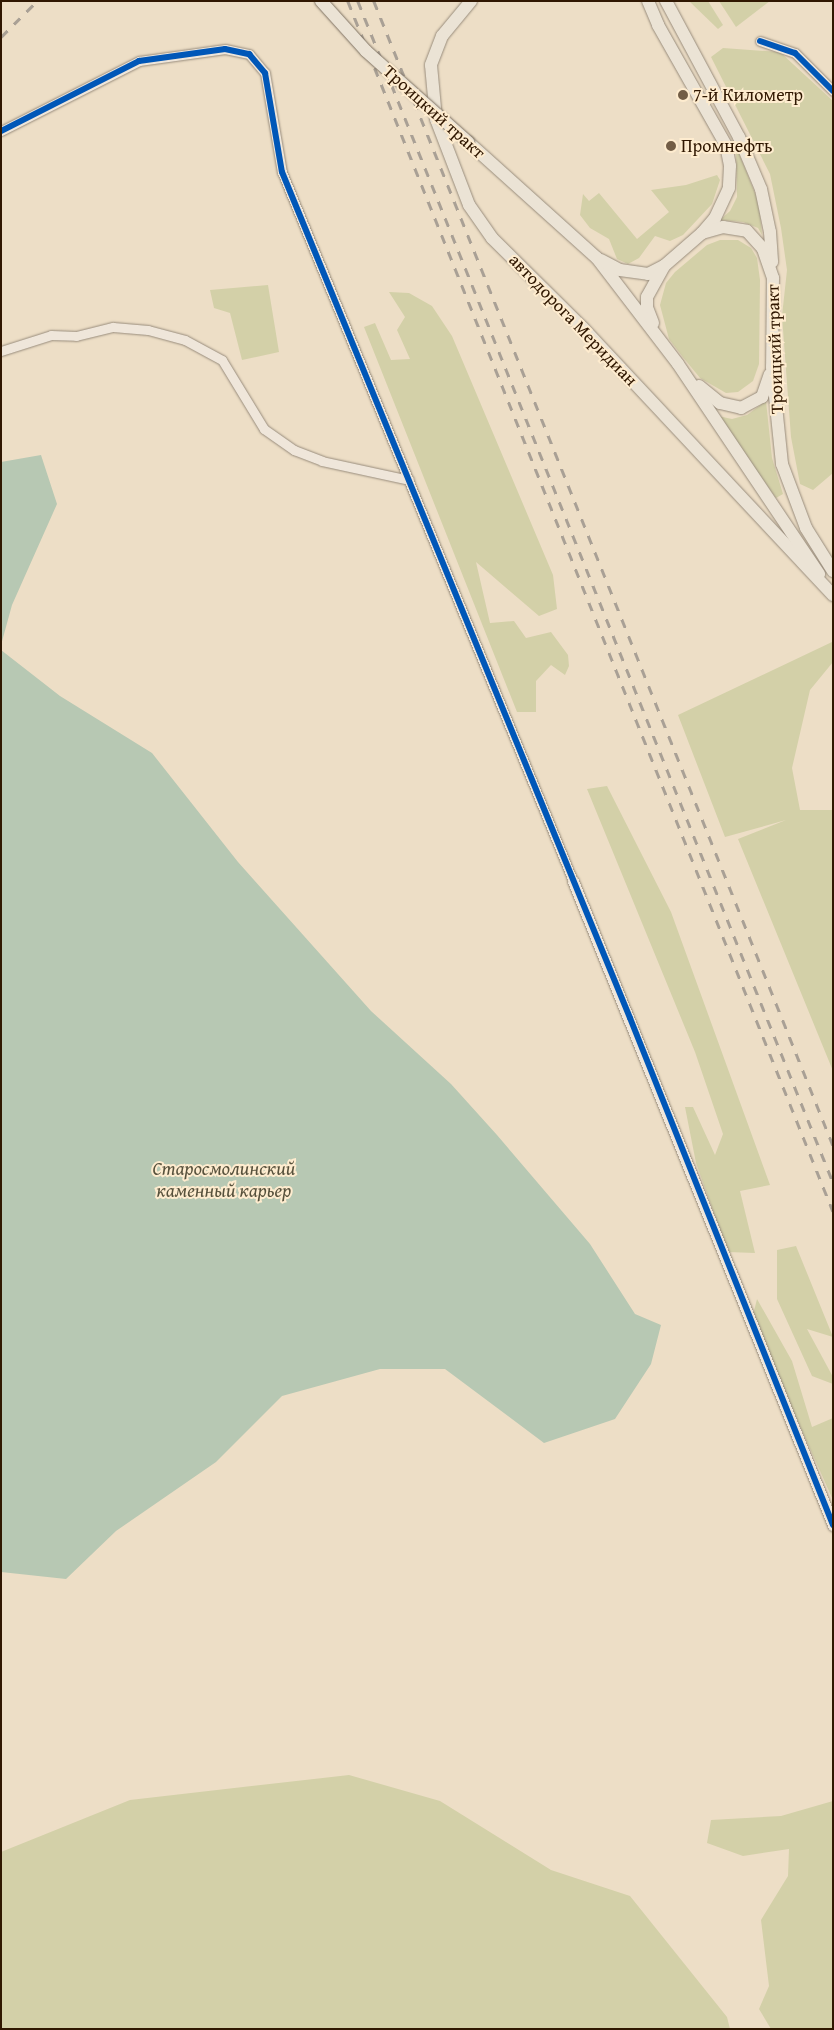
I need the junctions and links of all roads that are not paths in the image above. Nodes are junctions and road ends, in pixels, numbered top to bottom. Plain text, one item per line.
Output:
1 (321, 1) edge
2 (471, 1) edge
3 (648, 1) edge
4 (666, 1) edge
5 (760, 41) dead end
6 (833, 91) edge
7 (1, 131) edge
8 (702, 233) junction
9 (597, 258) junction
10 (664, 266) junction
11 (773, 278) junction
12 (662, 342) junction
13 (1, 351) edge
14 (678, 364) junction
15 (772, 367) junction
16 (410, 480) junction
17 (833, 570) edge
18 (833, 594) edge
19 (573, 881) joint
20 (833, 1525) edge

1 - 9 main road, Троицкий тракт, bridge
2 - 18 main road, автодорога Меридиан
3 - 8 main road
4 - 11 main road
5 - 6 street
7 - 16 street
8 - 10 main road, Троицкий тракт
8 - 11 main road, Троицкий тракт
9 - 10 main road, Троицкий тракт
9 - 12 main road, Троицкий тракт
10 - 12 main road
11 - 15 main road, Троицкий тракт
12 - 14 main road, Троицкий тракт
13 - 16 street
14 - 15 main road
14 - 18 main road, Троицкий тракт
15 - 17 main road, Троицкий тракт
16 - 19 street
19 - 20 street

